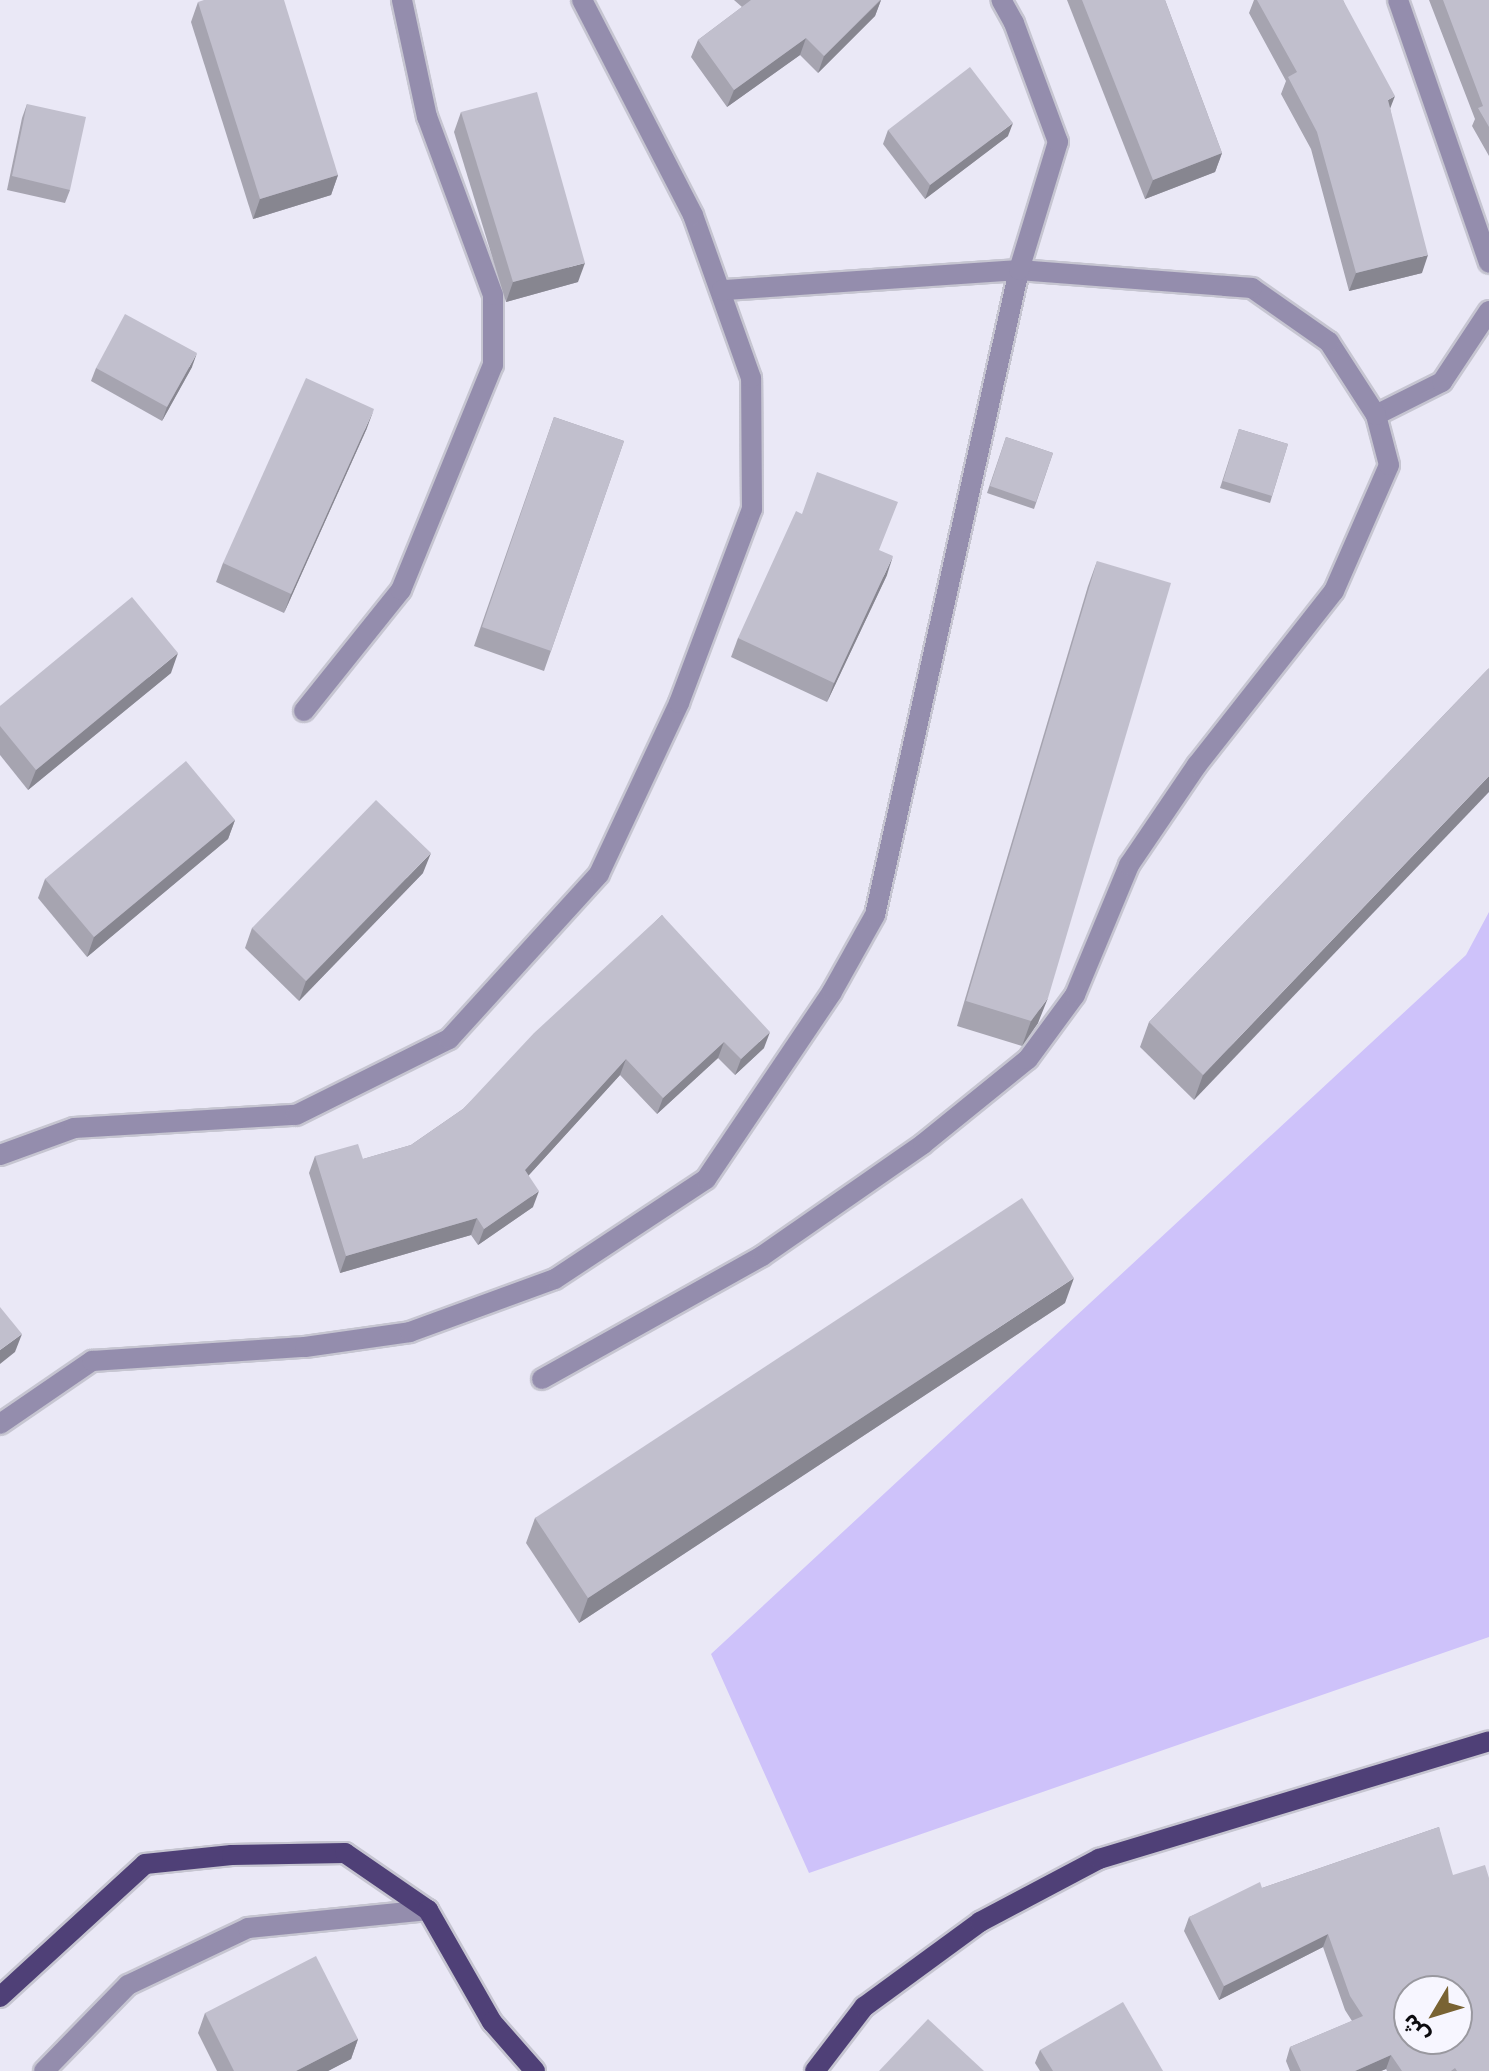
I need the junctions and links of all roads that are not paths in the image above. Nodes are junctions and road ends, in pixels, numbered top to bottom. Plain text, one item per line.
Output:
1 (402, 0) edge
2 (582, 0) edge
3 (1001, 0) edge
4 (1398, 0) edge
5 (1489, 263) edge
6 (1019, 270) junction
7 (722, 290) junction
8 (1489, 311) edge
9 (1376, 415) junction
10 (304, 711) dead end
11 (0, 1155) edge
12 (542, 1379) dead end
13 (0, 1424) edge
14 (1489, 1741) edge
15 (428, 1910) junction
16 (0, 1997) edge
17 (44, 2071) edge
18 (535, 2071) edge
19 (815, 2071) edge

1 - 10 street
2 - 7 street
3 - 6 street
4 - 5 street
6 - 7 street
6 - 9 street
6 - 13 street
7 - 11 street
8 - 9 street
9 - 12 street
14 - 19 main road
15 - 16 main road
15 - 17 street
15 - 18 main road

